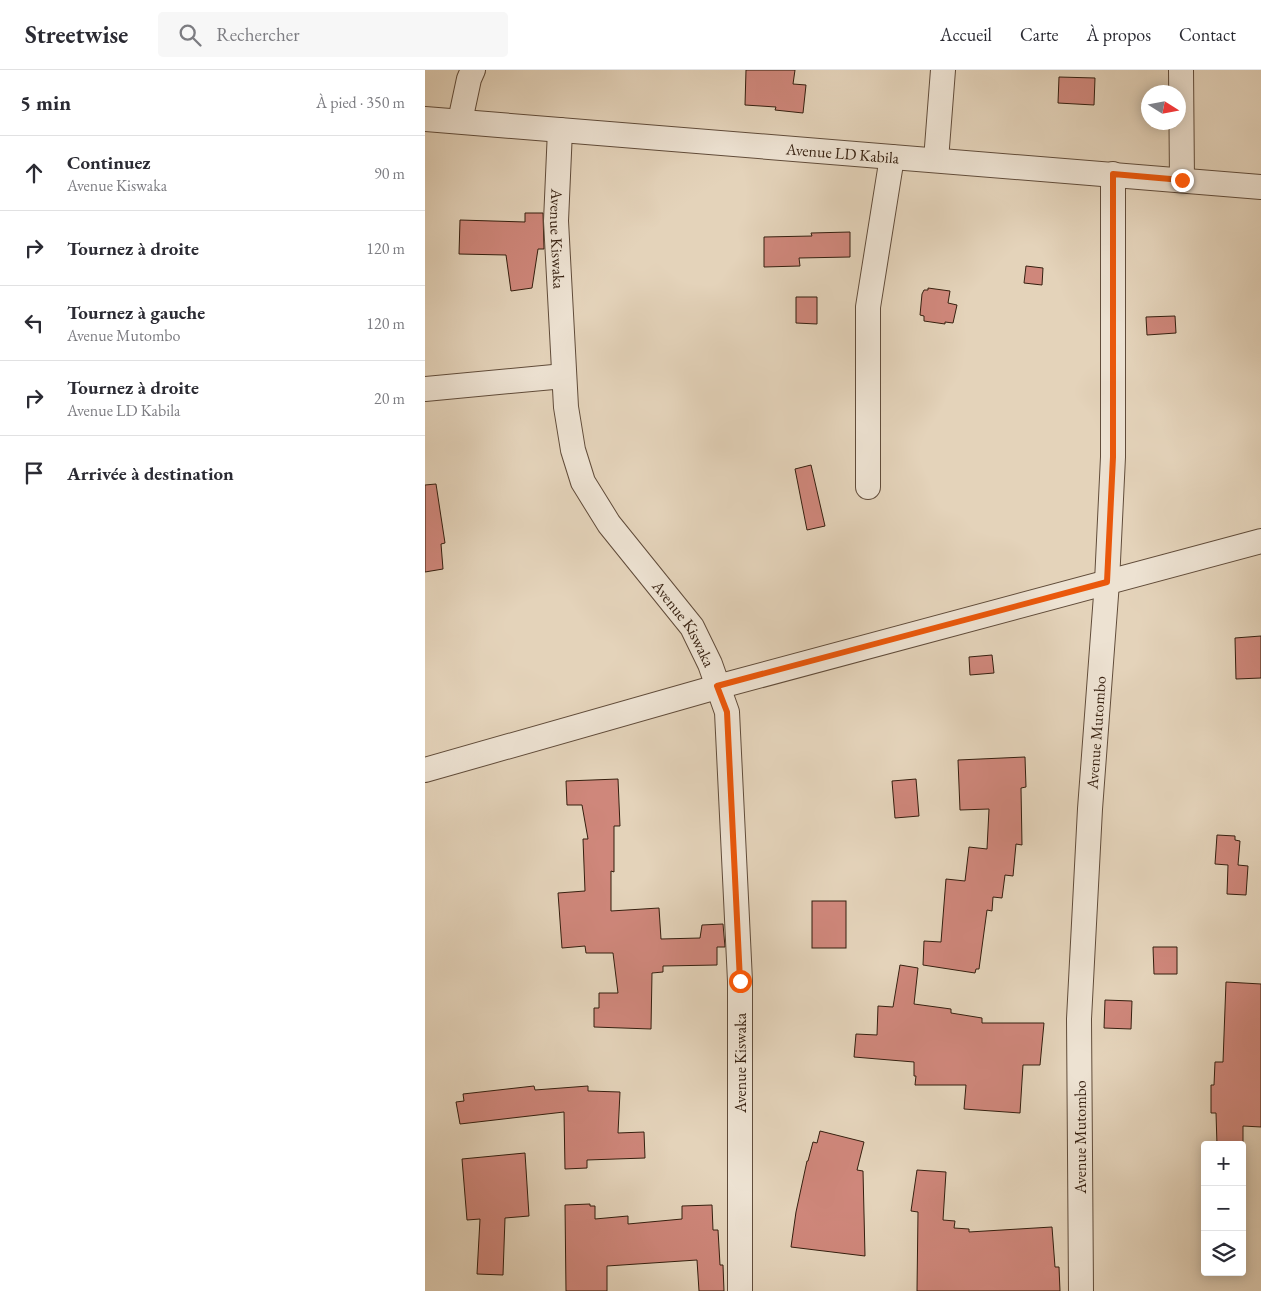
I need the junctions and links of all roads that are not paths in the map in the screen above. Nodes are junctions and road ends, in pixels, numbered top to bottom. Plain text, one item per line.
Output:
1 (473, 70) edge
2 (943, 70) edge
3 (1181, 70) edge
4 (425, 119) edge
5 (460, 121) junction
6 (560, 130) junction
7 (893, 157) junction
8 (936, 160) junction
9 (1113, 174) junction
10 (1182, 180) junction
11 (1261, 187) edge
12 (564, 376) junction
13 (425, 389) edge
14 (868, 487) dead end
15 (1261, 542) edge
16 (1107, 582) junction
17 (717, 686) junction
18 (425, 770) edge
19 (740, 1291) edge
20 (1081, 1291) edge

1 - 5 street
2 - 8 street
3 - 10 street
4 - 5 street, Avenue LD Kabila
5 - 6 street, Avenue LD Kabila
6 - 7 street, Avenue LD Kabila
6 - 12 street, Avenue Kiswaka
7 - 8 street, Avenue LD Kabila
7 - 14 street
8 - 9 street, Avenue LD Kabila
9 - 10 street, Avenue LD Kabila
9 - 16 street, Avenue Mutombo
10 - 11 street, Avenue LD Kabila
12 - 13 street
12 - 17 street, Avenue Kiswaka
15 - 16 street
16 - 17 street
16 - 20 street, Avenue Mutombo
17 - 18 street
17 - 19 street, Avenue Kiswaka

